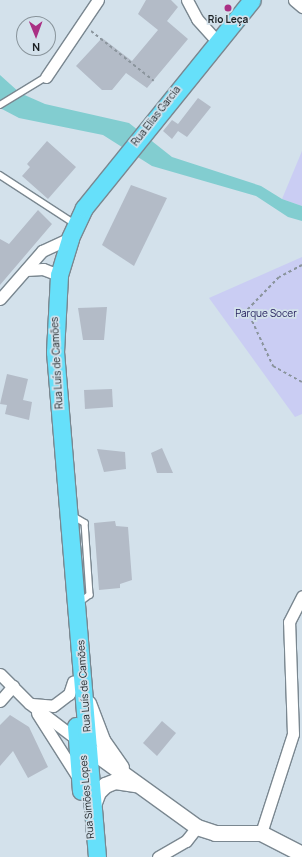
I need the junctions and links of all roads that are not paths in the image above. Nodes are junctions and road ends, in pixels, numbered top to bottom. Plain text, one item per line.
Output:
1 (98, 0) edge
2 (187, 0) edge
3 (252, 0) edge
4 (294, 0) edge
5 (302, 7) edge
6 (217, 41) junction
7 (46, 77) joint
8 (0, 105) edge
9 (0, 175) edge
10 (73, 231) junction
11 (61, 267) junction
12 (26, 270) junction
13 (0, 299) edge
14 (67, 515) junction
15 (64, 540) junction
16 (302, 596) edge
17 (0, 674) edge
18 (13, 686) junction
19 (79, 688) junction
20 (0, 701) edge
21 (29, 703) junction
22 (83, 748) junction
23 (136, 784) junction
24 (93, 805) junction
25 (197, 827) junction
26 (261, 833) junction
27 (302, 854) edge
28 (86, 857) edge
29 (92, 857) edge
30 (97, 857) edge
31 (158, 857) edge

1 - 7 street
2 - 6 street
3 - 6 main road, Rua Elias Garcia
4 - 5 street
6 - 10 main road, Rua Elias Garcia
7 - 8 lane
9 - 10 lane
10 - 11 main road, Rua Elias Garcia
10 - 12 street
11 - 12 street
11 - 14 main road, Rua Luís de Camões
12 - 13 street
14 - 15 main road, Rua Luís de Camões
14 - 19 main road, Rua Luís de Camões
15 - 19 main road, Rua Luís de Camões
15 - 22 street, Rua Simões Lopes
16 - 26 street
17 - 18 street, Rua Simões Lopes
18 - 20 street
18 - 21 street, Rua Simões Lopes
19 - 21 street
19 - 22 main road, Rua Luís de Camões
19 - 23 street, Rua Simões Lopes
21 - 22 street, Rua Simões Lopes
21 - 22 street, Rua Simões Lopes
22 - 23 street, Rua Simões Lopes
22 - 24 main road, Rua Luís de Camões
22 - 28 main road, Rua Luís de Camões
22 - 29 street, Rua Simões Lopes
23 - 24 street, Rua Simões Lopes
23 - 25 street, Rua Simões Lopes
24 - 30 main road, Rua Luís de Camões
25 - 26 street, Rua Simões Lopes
25 - 31 street
26 - 27 street, Rua Simões Lopes

